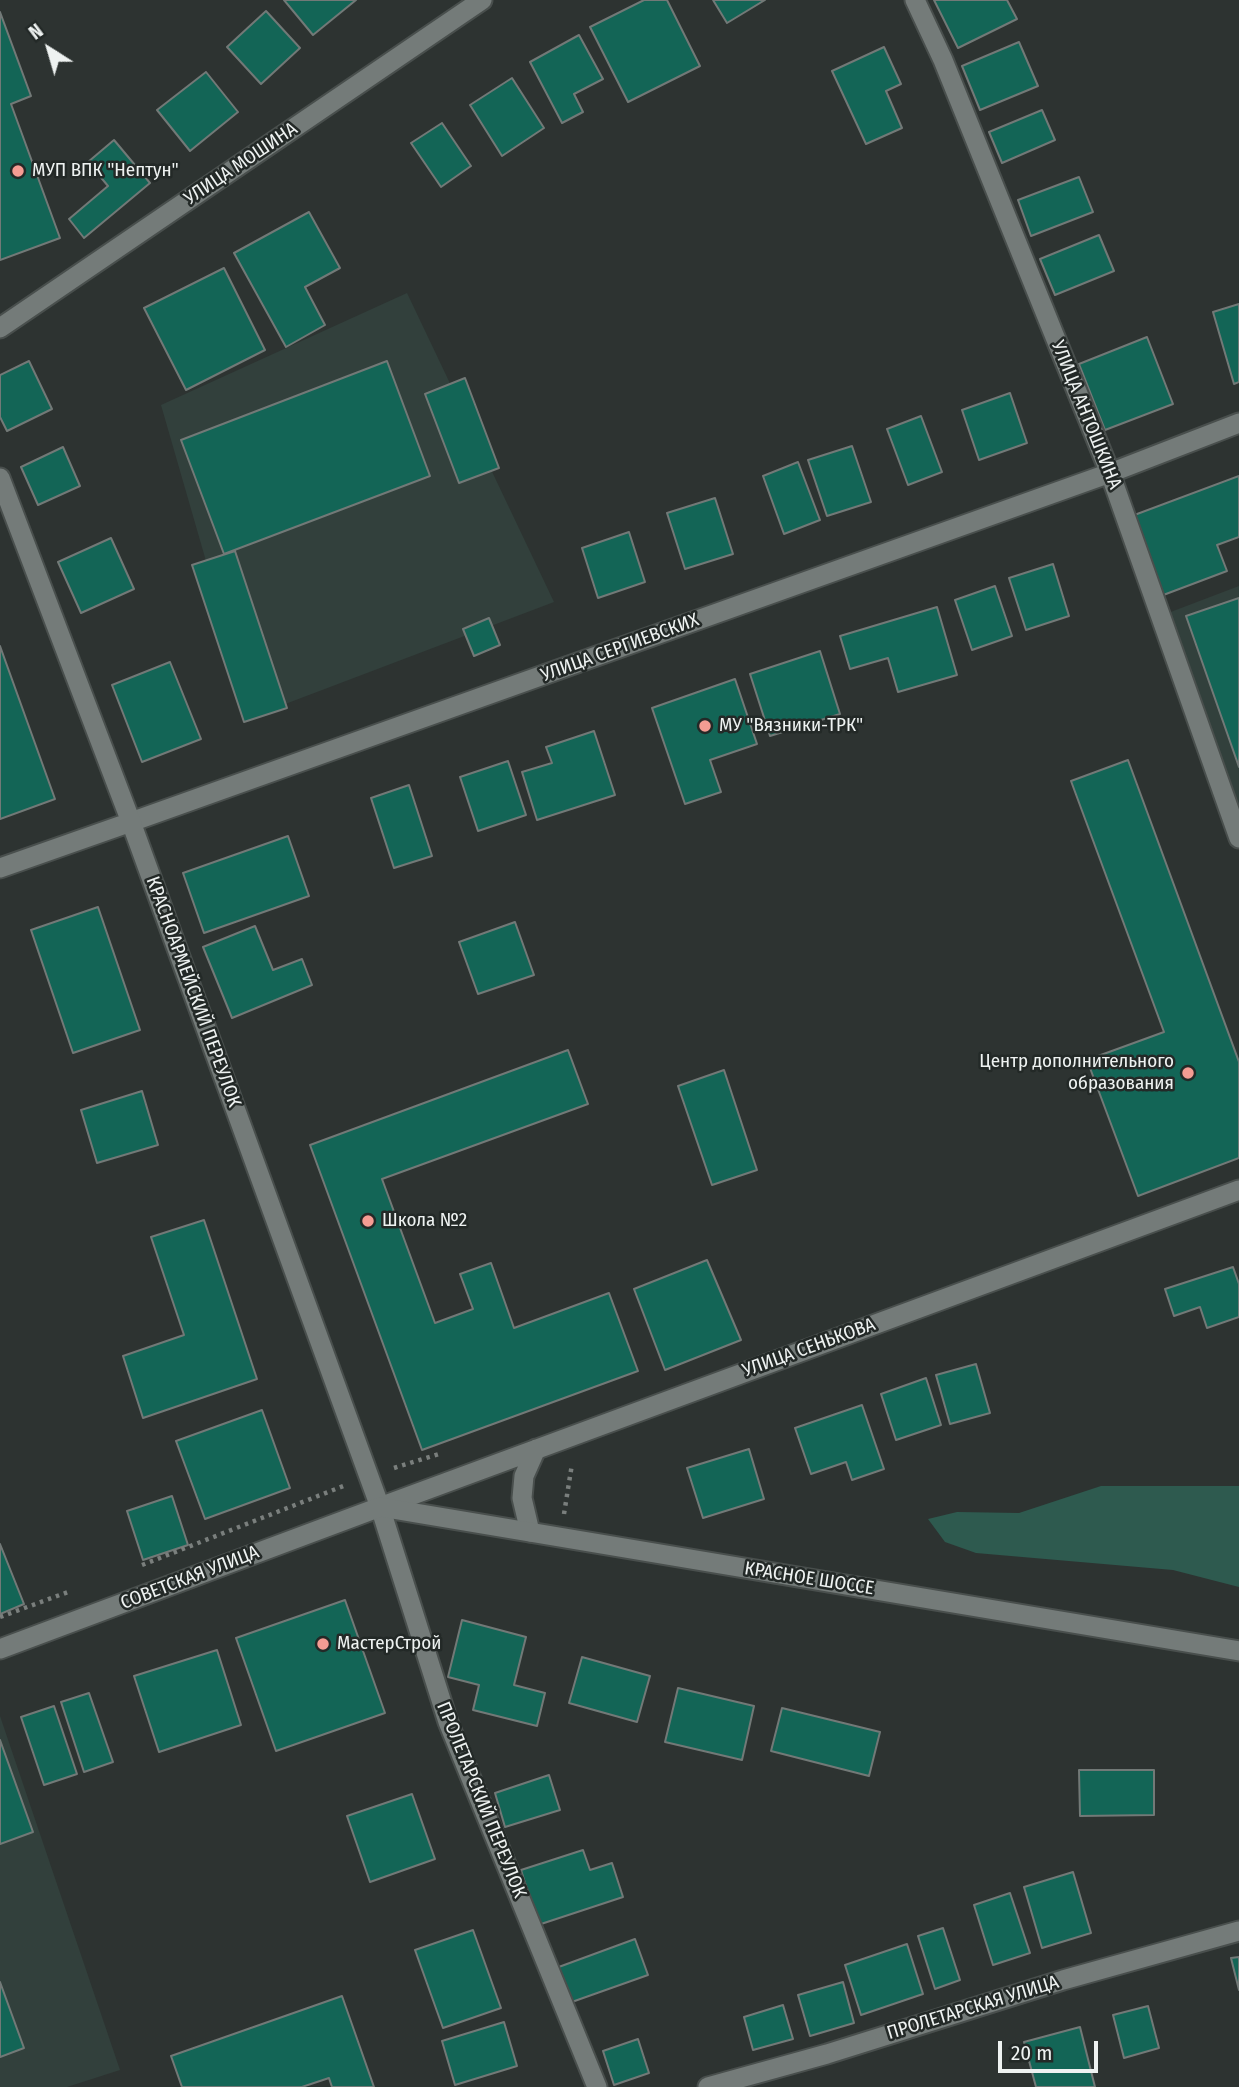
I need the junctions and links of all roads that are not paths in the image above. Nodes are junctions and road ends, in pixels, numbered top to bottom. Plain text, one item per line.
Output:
1 (482, 0) edge
2 (915, 0) edge
3 (0, 328) edge
4 (1239, 423) edge
5 (1110, 473) junction
6 (0, 478) edge
7 (131, 822) junction
8 (1239, 838) edge
9 (0, 868) edge
10 (1239, 1190) edge
11 (536, 1450) junction
12 (380, 1507) junction
13 (530, 1532) junction
14 (0, 1650) edge
15 (1239, 1651) edge
16 (1239, 1931) edge
17 (597, 2087) edge
18 (708, 2087) edge

1 - 3 street, УЛИЦА МОШИНА
2 - 5 street, УЛИЦА АНТОШКИНА
4 - 5 street, УЛИЦА СЕРГИЕВСКИХ
5 - 7 street, УЛИЦА СЕРГИЕВСКИХ
5 - 8 street, УЛИЦА АНТОШКИНА
6 - 7 street, КРАСНОАРМЕЙСКИЙ ПЕРЕУЛОК
7 - 9 street, УЛИЦА СЕРГИЕВСКИХ
7 - 12 street, КРАСНОАРМЕЙСКИЙ ПЕРЕУЛОК
10 - 11 street, УЛИЦА СЕНЬКОВА
11 - 12 street, УЛИЦА СЕНЬКОВА
11 - 13 street
12 - 13 street, КРАСНОЕ ШОССЕ
12 - 14 street, СОВЕТСКАЯ УЛИЦА
12 - 17 street, ПРОЛЕТАРСКИЙ ПЕРЕУЛОК
13 - 15 street, КРАСНОЕ ШОССЕ
16 - 18 street, ПРОЛЕТАРСКАЯ УЛИЦА

